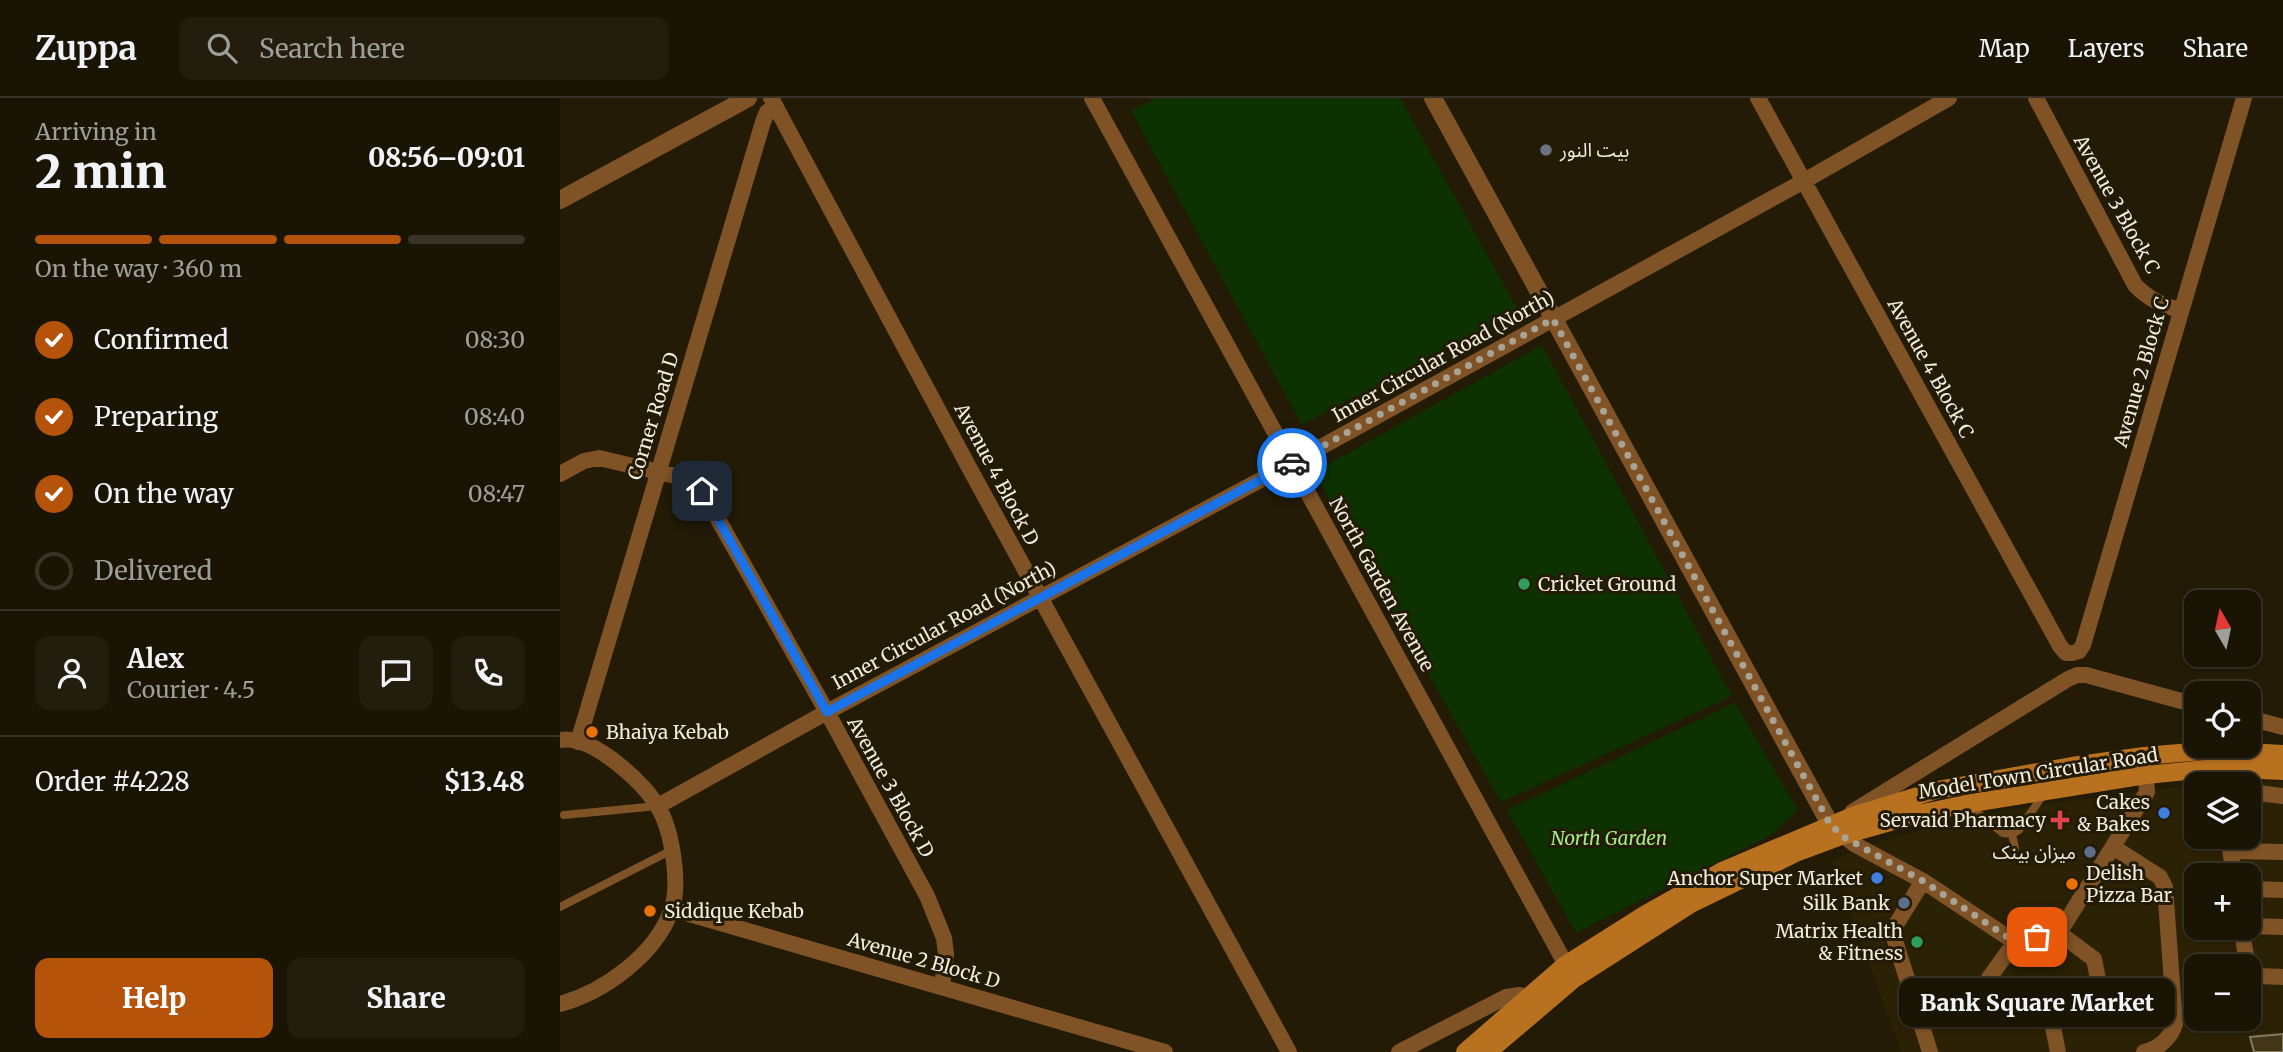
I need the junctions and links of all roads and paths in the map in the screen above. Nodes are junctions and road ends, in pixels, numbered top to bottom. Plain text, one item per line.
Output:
1 (748, 98) edge
2 (1092, 98) edge
3 (1433, 98) edge
4 (1758, 98) edge
5 (1950, 98) edge
6 (2036, 98) edge
7 (2244, 98) edge
8 (774, 102) edge
9 (1804, 181) junction
10 (560, 200) edge
11 (2181, 310) junction
12 (1553, 319) junction
13 (1292, 463) junction
14 (658, 472) junction
15 (560, 474) edge
16 (1040, 597) junction
17 (2072, 653) junction
18 (2077, 675) junction
19 (2184, 702) edge
20 (827, 712) junction
21 (2261, 721) edge
22 (2283, 727) edge
23 (560, 740) edge
24 (578, 742) junction
25 (2283, 754) edge
26 (2144, 756) junction
27 (2217, 767) edge
28 (2283, 771) edge
29 (2146, 775) junction
30 (2046, 790) junction
31 (2261, 793) edge
32 (2283, 796) edge
33 (1966, 804) junction
34 (658, 806) junction
35 (564, 815) dead end
36 (1836, 830) junction
37 (2012, 834) junction
38 (2113, 847) junction
39 (2015, 848) dead end
40 (2261, 849) edge
41 (672, 850) junction
42 (2283, 852) edge
43 (1923, 881) junction
44 (2261, 889) edge
45 (2283, 890) edge
46 (560, 906) edge
47 (672, 909) junction
48 (2261, 926) edge
49 (2283, 927) edge
50 (2059, 933) junction
51 (2015, 942) junction
52 (1570, 972) junction
53 (2261, 976) edge
54 (2283, 977) edge
55 (942, 987) junction
56 (1524, 999) junction
57 (2048, 1002) junction
58 (560, 1004) edge
59 (1165, 1052) edge
60 (1289, 1052) edge
61 (1399, 1052) edge
62 (1465, 1052) edge
63 (1488, 1052) edge
64 (1930, 1052) edge
65 (2059, 1052) edge
66 (2144, 1052) edge

1 - 10 street
2 - 13 street, North Garden Avenue
3 - 12 street
4 - 9 street, Avenue 4 Block C
5 - 9 street, Inner Circular Road (North)
6 - 11 street, Avenue 3 Block C
7 - 11 street, Avenue 2 Block C
8 - 14 street, Corner Road D
8 - 16 street, Avenue 4 Block D
9 - 12 street, Inner Circular Road (North)
9 - 17 street, Avenue 4 Block C
11 - 17 street, Avenue 2 Block C
12 - 13 street, Inner Circular Road (North)
12 - 36 street
13 - 16 street, Inner Circular Road (North)
13 - 52 street, North Garden Avenue
14 - 15 street, Avenue 3 Block D
14 - 20 street, Avenue 3 Block D
14 - 24 street, Corner Road D
16 - 20 street, Inner Circular Road (North)
16 - 60 street, Avenue 4 Block D
17 - 18 street
18 - 19 street
18 - 36 street
20 - 34 street, Inner Circular Road (North)
20 - 55 street, Avenue 3 Block D
21 - 22 street
23 - 24 street
24 - 34 street
25 - 27 main road, Model Town Circular Road
26 - 27 main road, Model Town Circular Road
26 - 29 street
26 - 36 main road, Model Town Circular Road
27 - 28 main road, Model Town Circular Road
27 - 29 main road, Model Town Circular Road
29 - 30 main road, Model Town Circular Road
29 - 38 street
30 - 33 main road, Model Town Circular Road
30 - 37 lane
31 - 32 street
33 - 36 main road, Model Town Circular Road
33 - 37 lane
34 - 35 lane
34 - 41 street
36 - 43 street
36 - 52 main road, Model Town Circular Road
37 - 39 lane
38 - 50 street
38 - 66 street
40 - 42 street
41 - 46 lane
41 - 47 street
43 - 51 street
43 - 64 street
44 - 45 street
47 - 55 street, Avenue 2 Block D
47 - 58 street
48 - 49 street
50 - 51 street
50 - 57 street
51 - 57 street
52 - 56 main road, Model Town Circular Road
52 - 63 main road, Model Town Circular Road
53 - 54 street
55 - 59 street, Avenue 2 Block D
56 - 61 street
56 - 62 main road, Model Town Circular Road
57 - 65 street

